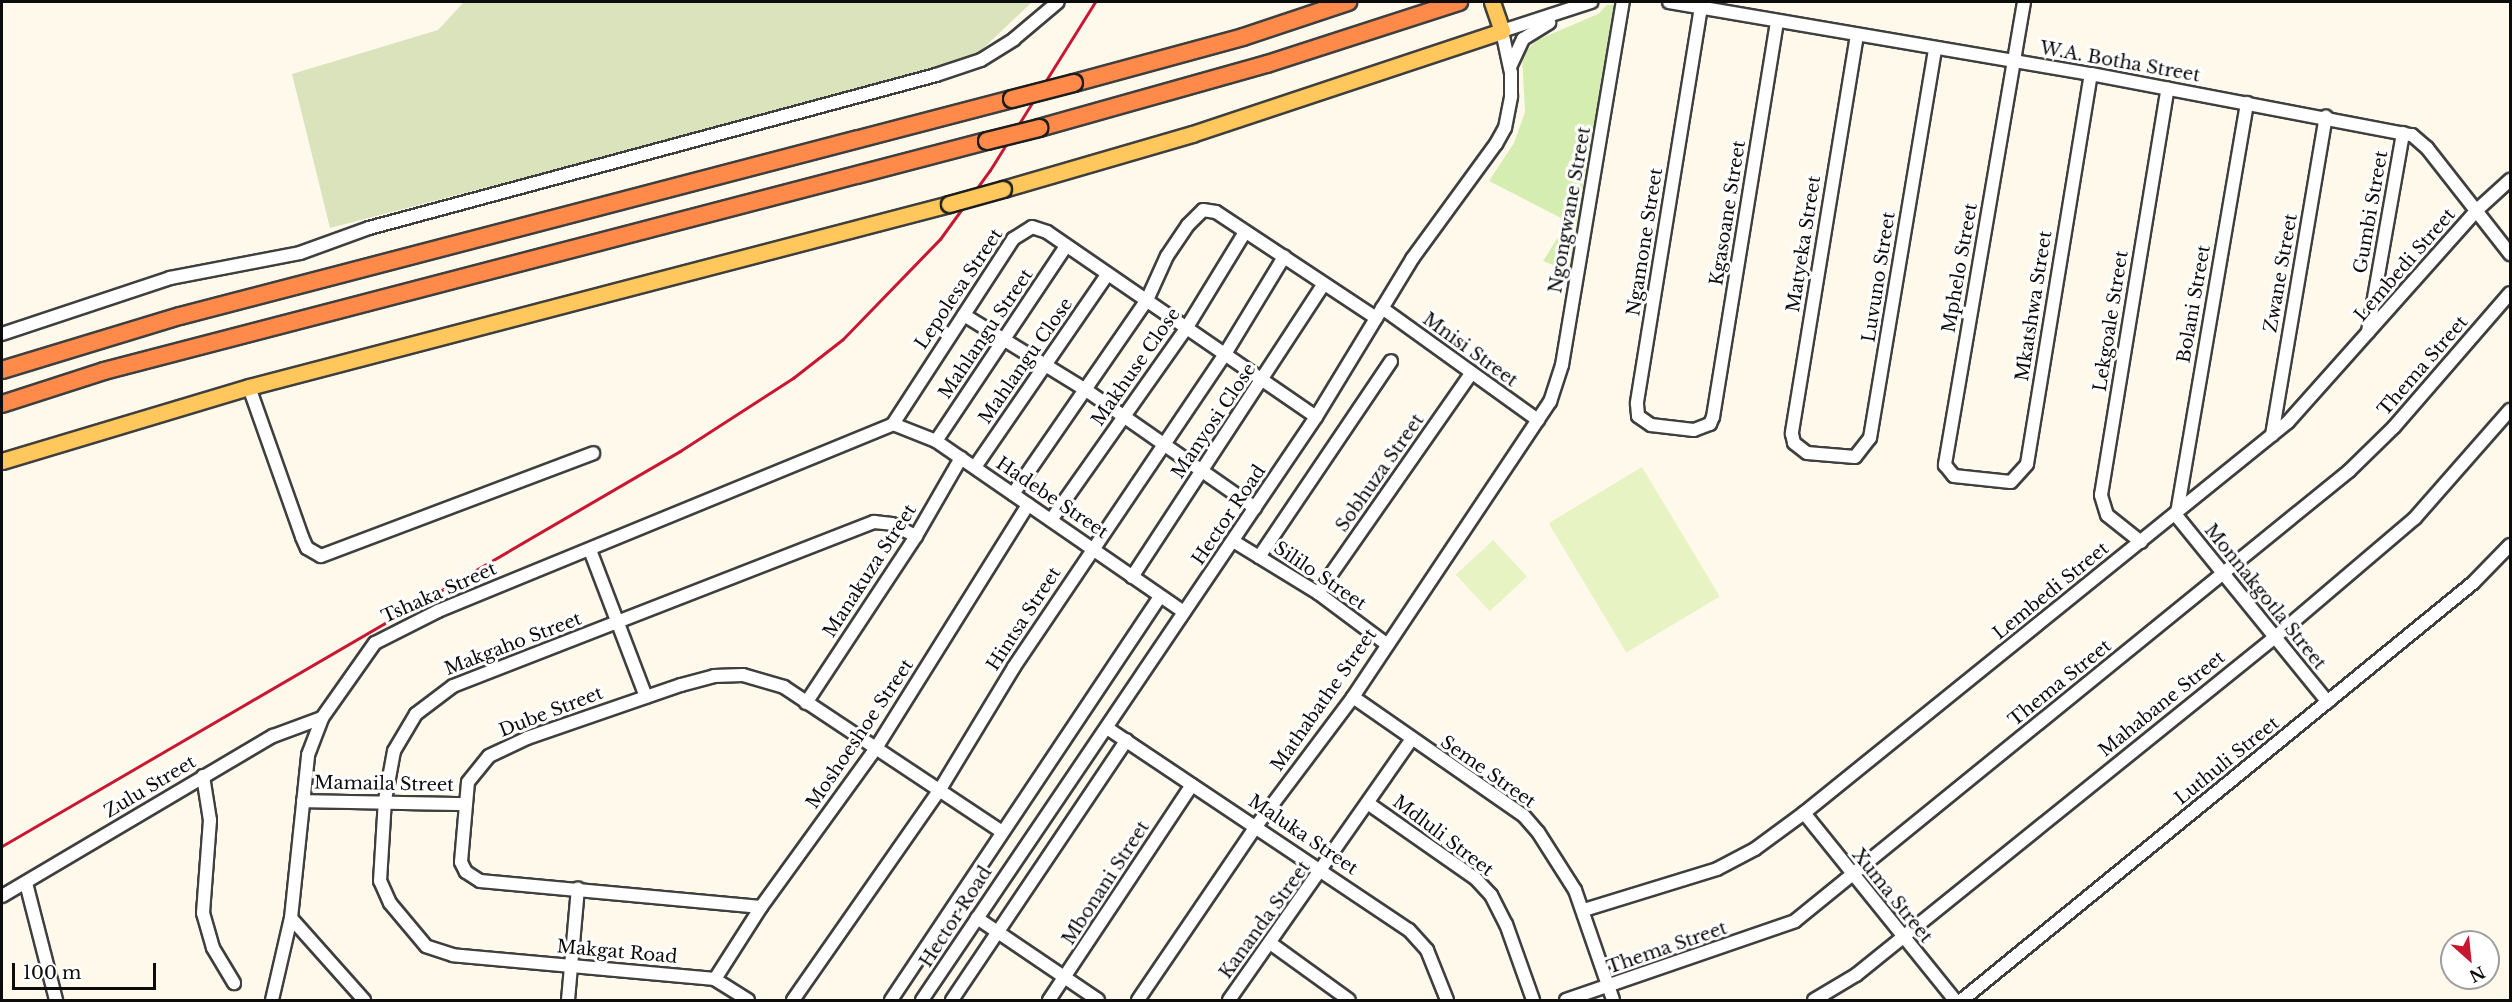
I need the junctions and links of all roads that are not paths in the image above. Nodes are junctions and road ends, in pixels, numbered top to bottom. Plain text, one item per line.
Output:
1 (1058, 2) edge
2 (1348, 2) edge
3 (1459, 2) edge
4 (1492, 2) edge
5 (1592, 2) edge
6 (1623, 2) edge
7 (1669, 2) edge
8 (2024, 2) edge
9 (1701, 7) junction
10 (1777, 23) junction
11 (1502, 31) junction
12 (1857, 35) junction
13 (1935, 49) junction
14 (2014, 61) junction
15 (1510, 67) junction
16 (2091, 74) junction
17 (2168, 88) junction
18 (2247, 103) junction
19 (2326, 117) junction
20 (2403, 133) junction
21 (2511, 180) edge
22 (2477, 210) junction
23 (1245, 232) junction
24 (1066, 246) junction
25 (2511, 254) edge
26 (1284, 258) junction
27 (1107, 275) junction
28 (1324, 284) junction
29 (2511, 293) edge
30 (1147, 300) junction
31 (1379, 313) junction
32 (964, 315) junction
33 (1187, 327) junction
34 (2, 333) edge
35 (2368, 334) junction
36 (1005, 340) junction
37 (1225, 354) junction
38 (1391, 361) dead end
39 (1045, 366) junction
40 (2, 370) edge
41 (1471, 374) junction
42 (1264, 380) junction
43 (249, 387) junction
44 (1086, 390) junction
45 (2, 404) edge
46 (1715, 408) joint
47 (2511, 410) edge
48 (1123, 417) junction
49 (1316, 417) junction
50 (1538, 420) junction
51 (893, 424) junction
52 (2272, 435) junction
53 (936, 441) junction
54 (1165, 444) junction
55 (593, 453) dead end
56 (1807, 453) joint
57 (961, 458) junction
58 (2, 461) edge
59 (975, 467) junction
60 (1202, 471) junction
61 (1954, 476) joint
62 (1012, 495) junction
63 (1028, 505) junction
64 (1255, 508) junction
65 (2176, 513) junction
66 (1052, 519) junction
67 (916, 536) junction
68 (1233, 541) junction
69 (2140, 542) junction
70 (2511, 545) edge
71 (1092, 547) junction
72 (590, 550) junction
73 (1259, 557) junction
74 (2223, 574) junction
75 (1132, 577) junction
76 (1318, 593) junction
77 (1160, 597) junction
78 (1184, 612) junction
79 (620, 623) junction
80 (2274, 638) junction
81 (1385, 643) junction
82 (646, 697) junction
83 (1353, 697) junction
84 (2328, 702) junction
85 (806, 703) junction
86 (322, 718) junction
87 (1107, 728) junction
88 (1127, 740) junction
89 (1411, 740) junction
90 (876, 748) junction
91 (203, 776) junction
92 (1192, 785) junction
93 (939, 791) junction
94 (385, 800) junction
95 (303, 801) junction
96 (463, 804) junction
97 (1369, 804) junction
98 (1804, 813) junction
99 (1257, 825) junction
100 (1001, 831) junction
101 (1324, 869) junction
102 (1852, 876) junction
103 (26, 883) junction
104 (578, 888) junction
105 (2, 896) edge
106 (761, 907) junction
107 (1584, 910) junction
108 (291, 918) junction
109 (977, 918) junction
110 (997, 933) junction
111 (1902, 937) junction
112 (1270, 943) junction
113 (476, 958) joint
114 (571, 965) junction
115 (715, 979) junction
116 (1065, 979) junction
117 (234, 983) dead end
118 (1608, 988) junction
119 (56, 1000) edge
120 (272, 1000) edge
121 (364, 1000) edge
122 (568, 1000) edge
123 (748, 1000) edge
124 (794, 1000) edge
125 (891, 1000) edge
126 (922, 1000) edge
127 (952, 1000) edge
128 (1048, 1000) edge
129 (1098, 1000) edge
130 (1138, 1000) edge
131 (1229, 1000) edge
132 (1349, 1000) edge
133 (1447, 1000) edge
134 (1533, 1000) edge
135 (1566, 1000) edge
136 (1612, 1000) edge
137 (1814, 1000) edge
138 (1955, 1000) edge
139 (1962, 1000) edge

1 - 34 street
2 - 40 highway, bridge
3 - 45 highway, bridge
4 - 11 main road
5 - 11 street
5 - 15 street
6 - 50 street, Ngongwane Street
7 - 9 street, W.A. Botha Street
8 - 14 street, Mphelo Street
9 - 10 street, W.A. Botha Street
9 - 46 street, Ngamone Street
10 - 12 street, W.A. Botha Street
10 - 46 street, Kgasoane Street
11 - 15 street, Hector Road
11 - 43 main road, bridge
12 - 13 street, W.A. Botha Street
12 - 56 street, Matyeka Street
13 - 14 street, W.A. Botha Street
13 - 56 street, Luvuno Street
14 - 16 street, W.A. Botha Street
14 - 61 street, Mphelo Street
15 - 31 street, Hector Road
16 - 17 street, W.A. Botha Street
16 - 61 street, Mkatshwa Street
17 - 18 street, W.A. Botha Street
17 - 69 street, Lekgoale Street
18 - 19 street, W.A. Botha Street
18 - 65 street, Bolani Street
19 - 20 street, W.A. Botha Street
19 - 52 street, Zwane Street
20 - 22 street, W.A. Botha Street
20 - 35 street, Gumbi Street
21 - 22 street, Lembedi Street
22 - 25 street, W.A. Botha Street
22 - 35 street, Lembedi Street
23 - 26 street
23 - 30 street
23 - 33 street, Makhuse Close
24 - 27 street, Lepolesa Street
24 - 32 street, Lepolesa Street
24 - 36 street, Mahlangu Street
26 - 28 street
26 - 37 street, Hintsa Street
27 - 30 street, Lepolesa Street
27 - 39 street, Mahlangu Close
28 - 31 street
28 - 42 street, Manyosi Close
29 - 74 street, Thema Street
30 - 33 street, Lepolesa Street
30 - 44 street
31 - 41 street, Mnisi Street
31 - 49 street, Hector Road
32 - 36 street
32 - 51 street, Lepolesa Street
33 - 37 street, Lepolesa Street
33 - 48 street, Makhuse Close
35 - 52 street, Lembedi Street
36 - 39 street
36 - 53 street, Mahlangu Street
37 - 42 street, Lepolesa Street
37 - 54 street, Hintsa Street
38 - 73 street
39 - 44 street
39 - 59 street, Mahlangu Close
41 - 50 street, Mnisi Street
41 - 76 street, Sobhuza Street
42 - 49 street, Lepolesa Street
42 - 60 street, Manyosi Close
43 - 55 street
43 - 58 main road
44 - 48 street
44 - 62 street
47 - 80 street, Mahabane Street
48 - 54 street
48 - 66 street, Makhuse Close
49 - 64 street, Hector Road
50 - 81 street, Mathabathe Street
51 - 53 street, Hadebe Street
51 - 72 street, Tshaka Street
52 - 65 street, Lembedi Street
53 - 57 street, Hadebe Street
54 - 60 street
54 - 71 street, Hintsa Street
57 - 59 street, Hadebe Street
57 - 67 street, Manakuza Street
59 - 62 street, Hadebe Street
60 - 64 street
60 - 75 street, Manyosi Close
62 - 63 street, Hadebe Street
63 - 66 street, Hadebe Street
63 - 90 street, Moshoeshoe Street
64 - 68 street, Hector Road
65 - 69 street, Lembedi Street
65 - 74 street, Monnakgotla Street
66 - 71 street, Hadebe Street
67 - 79 street, Makgaho Street
67 - 85 street, Manakuza Street
68 - 73 street, Sililo Street
68 - 78 street, Hector Road
69 - 98 street, Lembedi Street
70 - 84 street, Luthuli Street
71 - 75 street, Hadebe Street
71 - 93 street, Hintsa Street
72 - 79 street
72 - 86 street, Tshaka Street
73 - 76 street, Sililo Street
74 - 80 street, Monnakgotla Street
74 - 102 street, Thema Street
75 - 77 street, Hadebe Street
76 - 81 street, Sililo Street
77 - 78 street, Hadebe Street
77 - 100 street, Hector Road
78 - 87 street, Hector Road
79 - 82 street
79 - 94 street, Makgaho Street
80 - 84 street, Monnakgotla Street
80 - 111 street, Mahabane Street
81 - 83 street, Mathabathe Street
82 - 85 street, Dube Street
82 - 96 street, Dube Street
83 - 89 street, Seme Street
83 - 99 street, Mathabathe Street
84 - 139 street, Luthuli Street
85 - 90 street, Dube Street
86 - 91 street, Zulu Street
86 - 95 street, Tshaka Street
87 - 88 street, Maluka Street
87 - 109 street, Hector Road
88 - 92 street, Maluka Street
88 - 110 street
89 - 97 street, Kananda Street
89 - 107 street, Seme Street
90 - 93 street, Dube Street
90 - 106 street, Moshoeshoe Street
91 - 103 street, Zulu Street
91 - 117 street
92 - 99 street, Maluka Street
92 - 116 street, Mbonani Street
93 - 100 street, Dube Street
93 - 124 street, Hintsa Street
94 - 95 street, Mamaila Street
94 - 96 street, Mamaila Street
94 - 113 street, Makgaho Street
95 - 108 street, Tshaka Street
96 - 104 street, Dube Street
97 - 101 street, Kananda Street
97 - 134 street, Mdluli Street
98 - 102 street, Xuma Street
98 - 107 street, Lembedi Street
99 - 101 street, Maluka Street
99 - 130 street, Mathabathe Street
100 - 125 street, Hector Road
101 - 112 street, Kananda Street
101 - 133 street, Maluka Street
102 - 111 street, Xuma Street
102 - 118 street, Thema Street
103 - 105 street, Zulu Street
103 - 119 street
104 - 106 street, Dube Street
104 - 114 street
106 - 115 street, Moshoeshoe Street
107 - 118 street, Seme Street
108 - 120 street
108 - 121 street
109 - 110 street
109 - 126 street, Hector Road
110 - 116 street
110 - 127 street
111 - 137 street, Mahabane Street
111 - 138 street, Xuma Street
112 - 131 street, Kananda Street
112 - 132 street
113 - 114 street, Makgat Road
114 - 115 street, Makgat Road
114 - 122 street
115 - 123 street, Makgat Road
116 - 128 street, Mbonani Street
116 - 129 street
118 - 135 street, Thema Street
118 - 136 street, Seme Street

